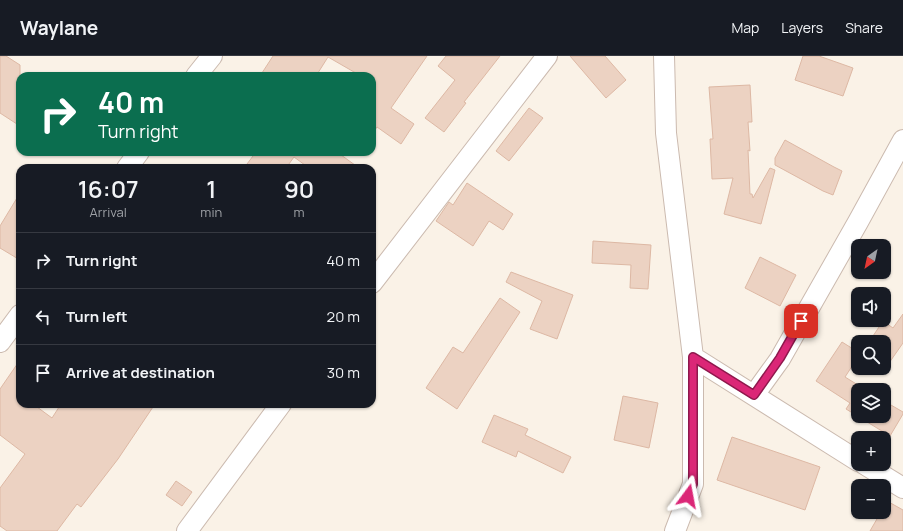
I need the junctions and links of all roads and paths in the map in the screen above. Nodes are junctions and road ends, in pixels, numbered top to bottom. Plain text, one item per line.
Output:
1 (212, 56) edge
2 (547, 56) edge
3 (664, 56) edge
4 (199, 72) edge
5 (903, 140) edge
6 (376, 278) edge
7 (16, 320) edge
8 (0, 342) edge
9 (693, 357) junction
10 (754, 395) junction
11 (278, 408) edge
12 (851, 457) edge
13 (875, 471) edge
14 (903, 488) edge
15 (186, 531) edge
16 (675, 531) edge

1 - 4 street
2 - 6 street
3 - 9 street
5 - 10 street
7 - 8 street
9 - 10 street
9 - 16 street
10 - 12 street
11 - 15 street
13 - 14 street

